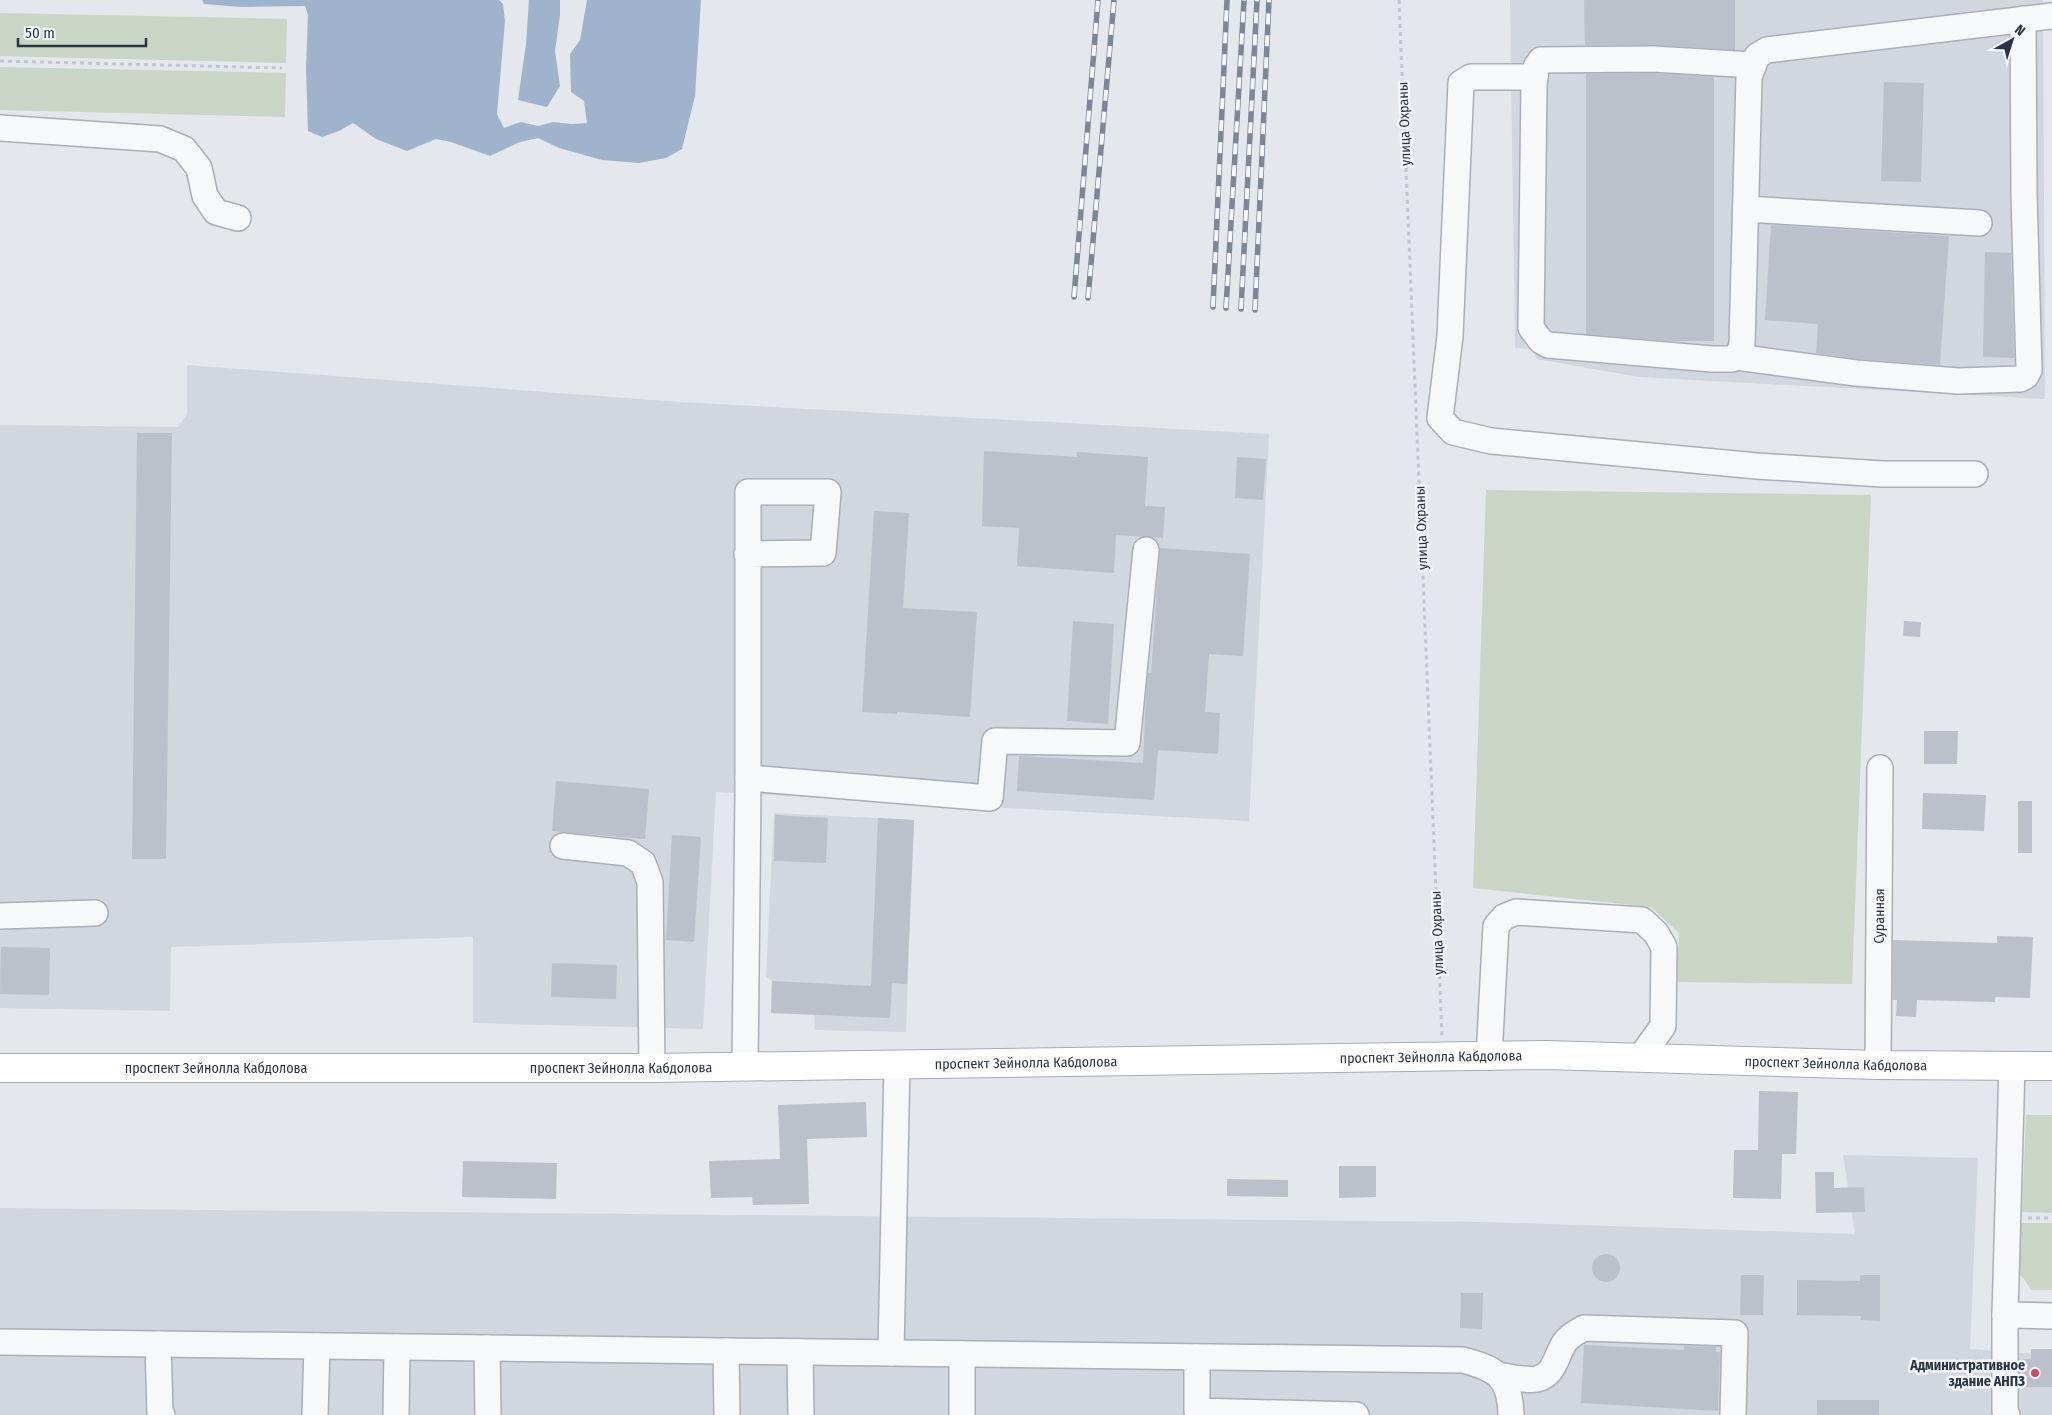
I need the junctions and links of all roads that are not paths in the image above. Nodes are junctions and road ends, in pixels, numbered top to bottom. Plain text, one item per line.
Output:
1 (2052, 16) edge
2 (2023, 19) junction
3 (1752, 65) junction
4 (1535, 77) junction
5 (0, 128) edge
6 (1746, 209) junction
7 (238, 218) dead end
8 (1979, 223) dead end
9 (1737, 357) junction
10 (1975, 474) dead end
11 (1146, 550) dead end
12 (748, 554) dead end
13 (1880, 768) dead end
14 (748, 778) junction
15 (563, 846) dead end
16 (95, 913) dead end
17 (0, 916) edge
18 (1489, 1057) junction
19 (1640, 1058) junction
20 (897, 1064) junction
21 (1878, 1064) junction
22 (745, 1065) junction
23 (2012, 1065) junction
24 (2052, 1066) edge
25 (0, 1068) edge
26 (652, 1068) junction
27 (2005, 1315) junction
28 (2052, 1316) edge
29 (0, 1342) edge
30 (158, 1344) junction
31 (317, 1346) junction
32 (397, 1347) junction
33 (487, 1348) junction
34 (726, 1351) junction
35 (800, 1352) junction
36 (891, 1353) junction
37 (962, 1354) junction
38 (1197, 1357) junction
39 (1501, 1376) junction
40 (1197, 1413) edge
41 (160, 1414) edge
42 (315, 1415) edge
43 (396, 1415) edge
44 (488, 1415) edge
45 (727, 1415) edge
46 (801, 1415) edge
47 (962, 1415) edge
48 (1356, 1415) edge
49 (1511, 1415) edge
50 (1733, 1415) edge
51 (2007, 1415) edge

1 - 2 street
2 - 3 street
2 - 9 street
3 - 4 street
3 - 6 street
4 - 9 street
4 - 10 street
5 - 7 street
6 - 8 street
6 - 9 street
11 - 14 street
12 - 14 street
13 - 21 street, Суранная
14 - 22 street
15 - 26 street
16 - 17 street
18 - 19 main road, проспект Зейнолла Кабдолова
18 - 19 street
18 - 20 main road, проспект Зейнолла Кабдолова
19 - 21 main road, проспект Зейнолла Кабдолова
20 - 22 main road, проспект Зейнолла Кабдолова
20 - 36 street
21 - 23 main road, проспект Зейнолла Кабдолова
22 - 26 main road, проспект Зейнолла Кабдолова
23 - 24 main road, проспект Зейнолла Кабдолова
23 - 27 street
25 - 26 main road, проспект Зейнолла Кабдолова
27 - 28 street
27 - 51 street
29 - 30 street
30 - 31 street
30 - 41 street
31 - 32 street
31 - 42 street
32 - 33 street
32 - 43 street
33 - 34 street
33 - 44 street
34 - 35 street
34 - 45 street
35 - 36 street
35 - 46 street
36 - 37 street
37 - 38 street
37 - 47 street
38 - 39 street
38 - 40 street
39 - 49 street
39 - 50 street
40 - 48 street

